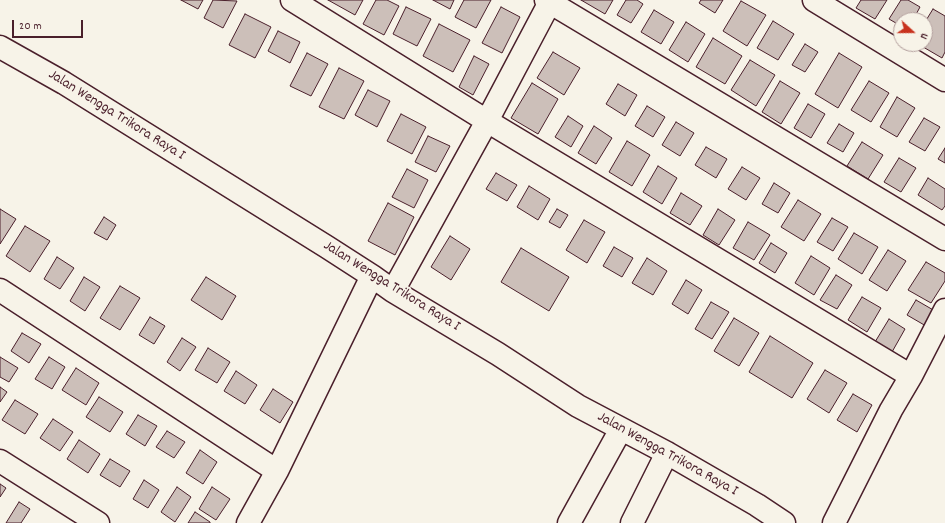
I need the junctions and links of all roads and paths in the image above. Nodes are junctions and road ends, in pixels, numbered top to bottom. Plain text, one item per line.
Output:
1 (292, 0) edge
2 (814, 0) edge
3 (549, 1) edge
4 (0, 47) edge
5 (945, 80) edge
6 (487, 121) junction
7 (945, 239) edge
8 (372, 276) junction
9 (0, 290) edge
10 (393, 291) junction
11 (945, 310) edge
12 (911, 376) junction
13 (621, 429) junction
14 (667, 454) junction
15 (0, 461) edge
16 (277, 471) junction
17 (98, 523) edge
18 (248, 523) edge
19 (569, 523) edge
20 (632, 523) edge
21 (784, 523) edge
22 (837, 523) edge

1 - 6 street
2 - 5 street
3 - 6 street
3 - 7 street
4 - 8 street, Jalan Wengga Trikora Raya I
6 - 10 street
6 - 12 street
8 - 10 street, Jalan Wengga Trikora Raya I
8 - 16 street
9 - 16 street
10 - 13 street, Jalan Wengga Trikora Raya I
11 - 12 street
12 - 22 street
13 - 14 street, Jalan Wengga Trikora Raya I
13 - 19 street
14 - 20 street
14 - 21 street, Jalan Wengga Trikora Raya I
15 - 17 street
16 - 18 street

